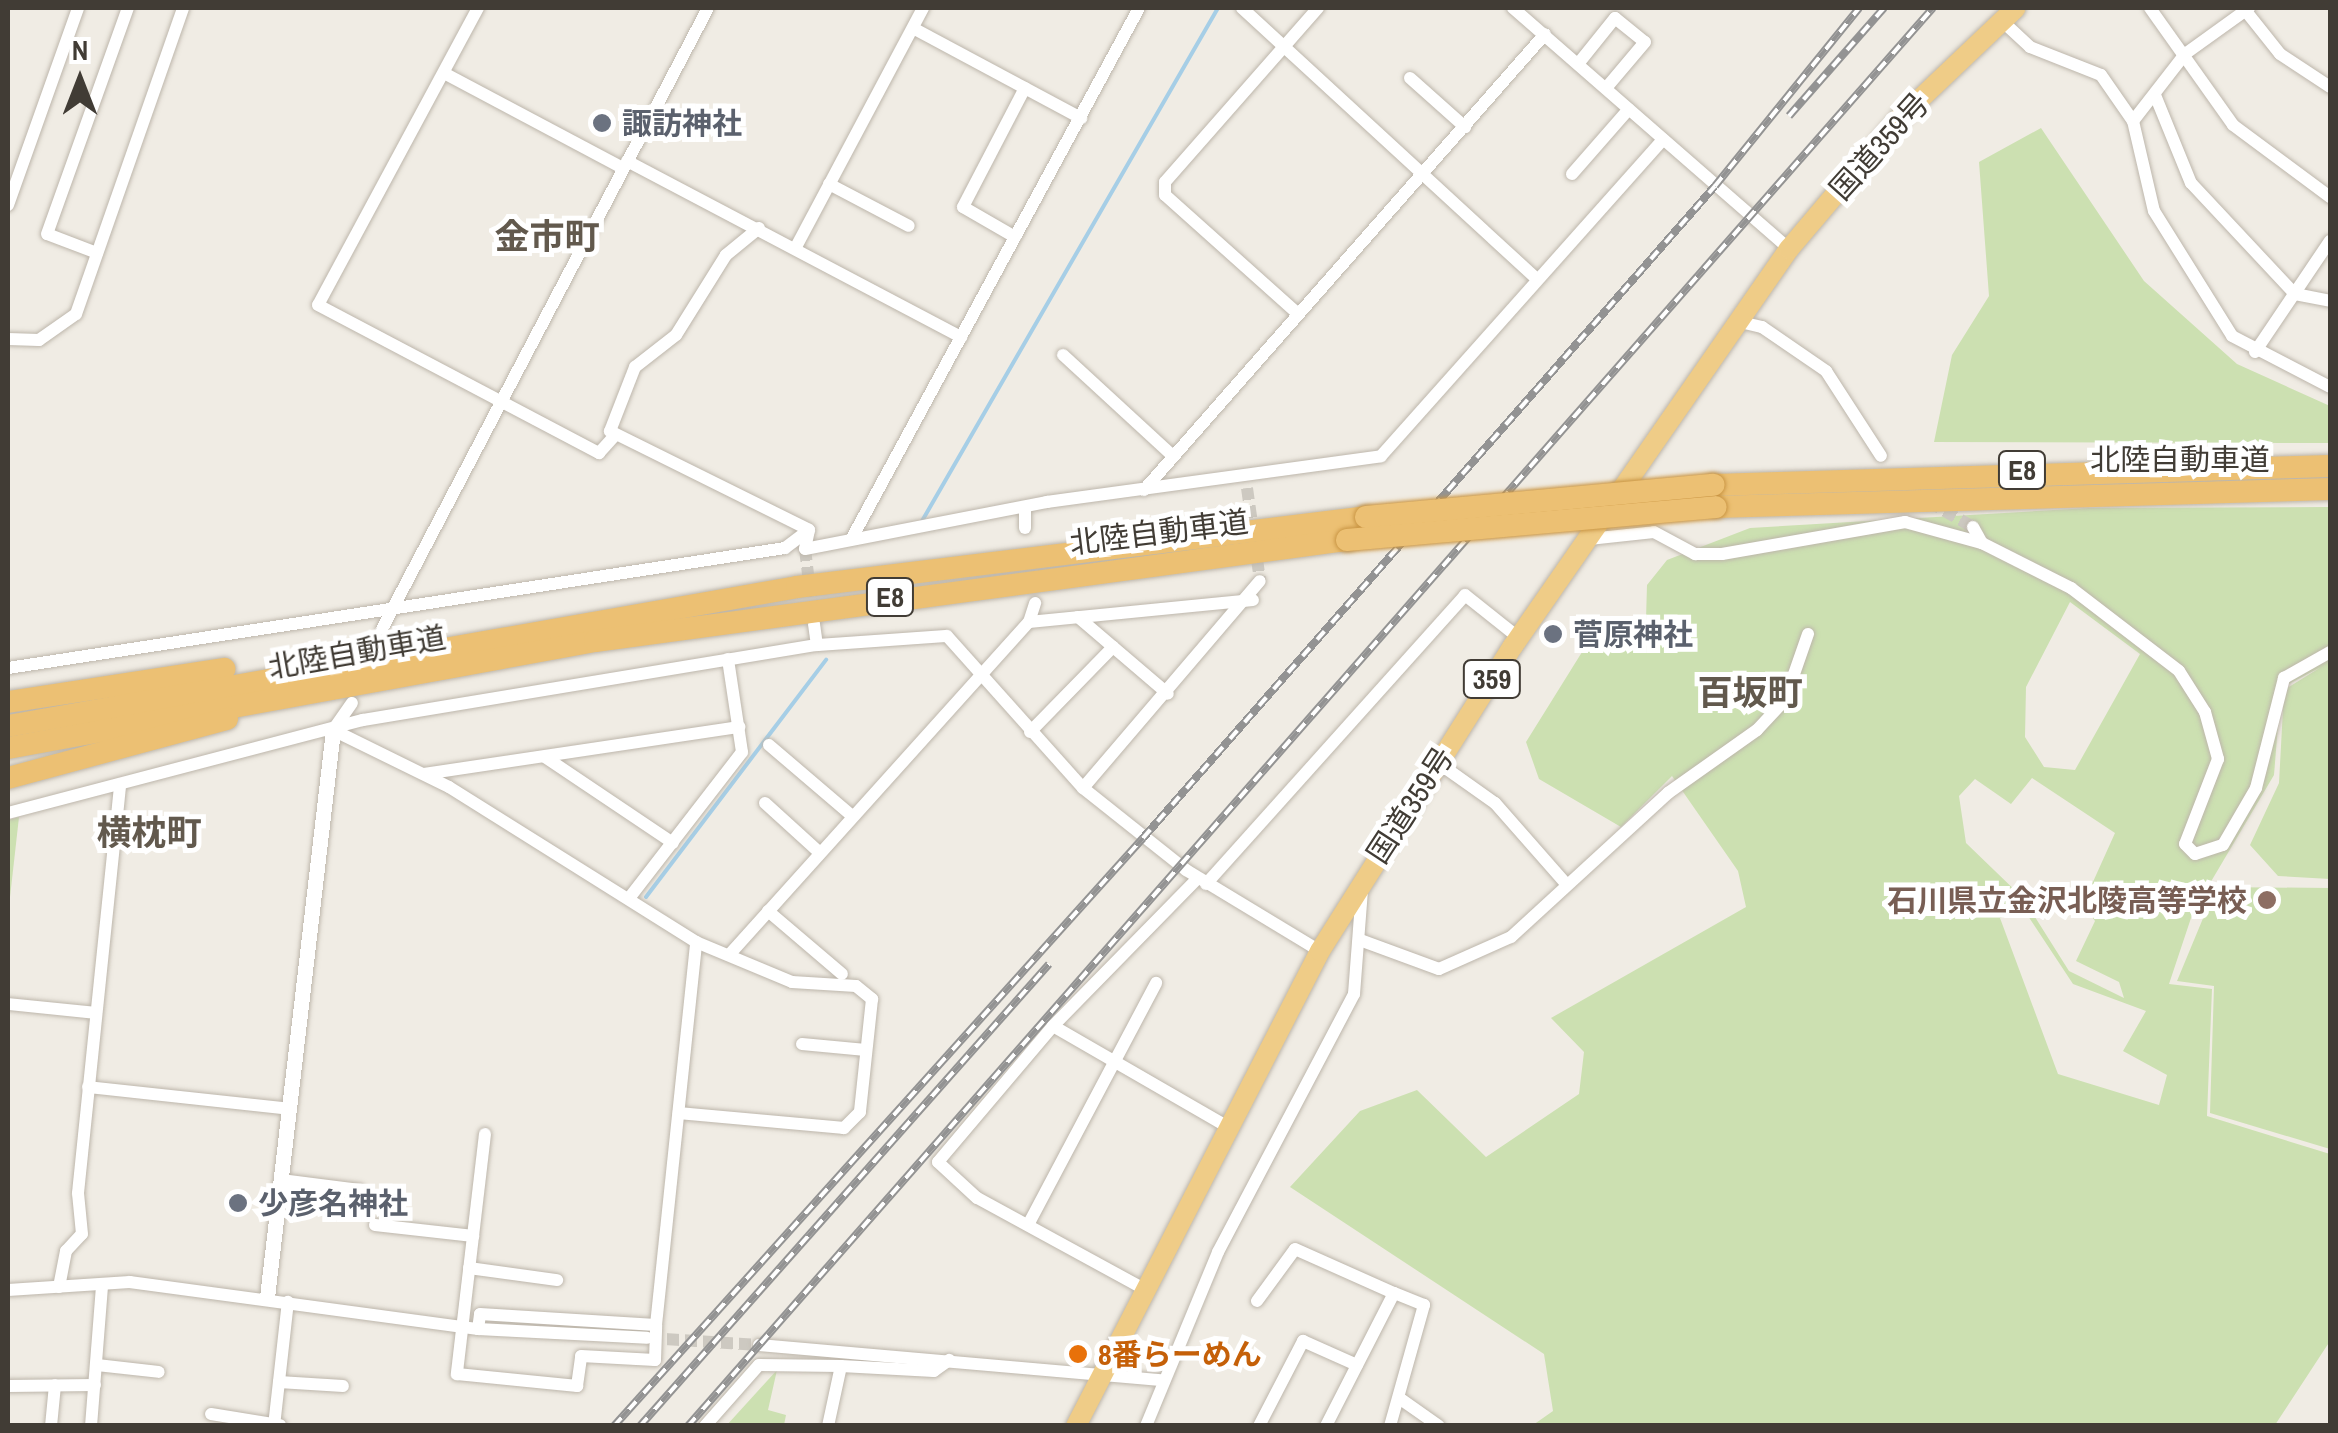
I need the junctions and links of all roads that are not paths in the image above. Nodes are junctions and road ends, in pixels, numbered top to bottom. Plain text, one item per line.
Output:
1 (78, 8) edge
2 (128, 8) edge
3 (183, 8) edge
4 (478, 8) edge
5 (708, 8) edge
6 (923, 8) edge
7 (1139, 8) edge
8 (1242, 8) edge
9 (1318, 8) edge
10 (1512, 8) edge
11 (2150, 8) edge
12 (2247, 9) edge
13 (2008, 13) edge
14 (912, 28) junction
15 (1545, 34) junction
16 (1283, 47) junction
17 (2184, 54) junction
18 (1578, 64) junction
19 (444, 72) junction
20 (1410, 78) dead end
21 (2330, 87) edge
22 (1025, 88) junction
23 (1606, 88) junction
24 (2155, 95) junction
25 (1629, 108) junction
26 (1081, 118) junction
27 (2133, 121) junction
28 (1465, 126) junction
29 (1663, 139) junction
30 (625, 165) junction
31 (1572, 174) dead end
32 (1420, 178) junction
33 (829, 184) junction
34 (2330, 197) edge
35 (8, 205) edge
36 (909, 226) dead end
37 (759, 228) junction
38 (1016, 237) junction
39 (2330, 240) edge
40 (796, 247) junction
41 (1789, 249) junction
42 (98, 252) junction
43 (1536, 279) junction
44 (2295, 294) junction
45 (2330, 301) edge
46 (1297, 313) junction
47 (1736, 321) junction
48 (961, 336) junction
49 (8, 338) edge
50 (2255, 352) junction
51 (1062, 355) dead end
52 (2330, 387) edge
53 (499, 401) junction
54 (615, 435) junction
55 (1173, 456) junction
56 (1881, 456) dead end
57 (2330, 466) edge
58 (2330, 489) edge
59 (1144, 490) junction
60 (1715, 496) junction
61 (1025, 510) junction
62 (1973, 527) tunnel mouth
63 (1025, 528) dead end
64 (809, 530) junction
65 (852, 538) junction
66 (1589, 538) junction
67 (1982, 543) junction
68 (1260, 581) tunnel mouth
69 (1253, 600) junction
70 (1035, 603) dead end
71 (389, 608) junction
72 (1078, 617) junction
73 (589, 619) junction
74 (1029, 622) junction
75 (814, 624) tunnel mouth
76 (382, 629) tunnel mouth
77 (1808, 634) dead end
78 (1519, 638) junction
79 (817, 645) junction
80 (1112, 646) junction
81 (2330, 652) edge
82 (728, 659) junction
83 (434, 667) junction
84 (8, 668) edge
85 (976, 670) junction
86 (1168, 694) junction
87 (8, 702) edge
88 (352, 704) dead end
89 (8, 726) edge
90 (740, 726) junction
91 (334, 730) junction
92 (1030, 732) junction
93 (769, 745) dead end
94 (8, 748) edge
95 (545, 758) junction
96 (1438, 762) junction
97 (422, 774) junction
98 (8, 778) edge
99 (120, 784) junction
100 (1083, 788) junction
101 (764, 802) dead end
102 (8, 813) edge
103 (852, 816) junction
104 (674, 843) junction
105 (820, 853) junction
106 (1362, 877) junction
107 (1202, 881) junction
108 (1567, 885) junction
109 (630, 898) junction
110 (768, 911) junction
111 (1360, 940) junction
112 (696, 942) junction
113 (1320, 951) junction
114 (729, 955) junction
115 (842, 974) dead end
116 (1156, 982) dead end
117 (8, 1004) edge
118 (96, 1014) junction
119 (1053, 1026) junction
120 (802, 1044) dead end
121 (866, 1050) junction
122 (1115, 1060) junction
123 (88, 1087) junction
124 (290, 1109) junction
125 (679, 1113) junction
126 (1230, 1128) junction
127 (485, 1134) dead end
128 (281, 1180) junction
129 (359, 1190) dead end
130 (376, 1226) dead end
131 (1028, 1226) junction
132 (473, 1236) junction
133 (469, 1268) junction
134 (557, 1280) dead end
135 (102, 1286) junction
136 (60, 1288) junction
137 (8, 1290) edge
138 (1146, 1290) junction
139 (1394, 1293) junction
140 (266, 1297) junction
141 (1257, 1301) dead end
142 (288, 1302) junction
143 (656, 1325) junction
144 (462, 1327) junction
145 (478, 1328) junction
146 (647, 1338) tunnel mouth
147 (759, 1345) tunnel mouth
148 (949, 1360) junction
149 (1357, 1364) junction
150 (98, 1365) junction
151 (841, 1366) junction
152 (159, 1372) dead end
153 (1103, 1372) junction
154 (1163, 1380) junction
155 (279, 1382) junction
156 (55, 1385) junction
157 (95, 1385) junction
158 (8, 1386) edge
159 (343, 1386) dead end
160 (1402, 1400) junction
161 (210, 1414) dead end
162 (274, 1425) edge
163 (51, 1426) edge
164 (90, 1426) edge
165 (283, 1426) edge
166 (705, 1426) edge
167 (828, 1426) edge
168 (1076, 1426) edge
169 (1146, 1426) edge
170 (1258, 1426) edge
171 (1326, 1426) edge
172 (1390, 1426) edge
173 (1439, 1426) edge

1 - 35 street
2 - 42 street
3 - 42 street
4 - 19 street
5 - 30 street
6 - 14 street
7 - 26 street
8 - 16 street
9 - 16 street
10 - 15 street
11 - 17 street
12 - 17 street
12 - 21 street
13 - 27 street
13 - 41 highway, 国道359号 / 359
14 - 22 street
14 - 33 street
15 - 18 street
15 - 28 street
16 - 32 street
16 - 46 street
17 - 24 street
17 - 34 street
18 - 23 street
18 - 23 street
19 - 30 street
19 - 53 street
20 - 28 street
22 - 26 street
22 - 38 street
23 - 25 street
24 - 27 street
24 - 44 street
25 - 29 street
25 - 31 street
26 - 38 street
27 - 50 street
28 - 32 street
29 - 41 street
29 - 43 street
30 - 37 street
30 - 53 street
32 - 43 street
32 - 46 street
33 - 36 street
33 - 40 street
37 - 40 street
37 - 54 street
38 - 48 street
39 - 44 street
40 - 48 street
41 - 47 highway, 国道359号 / 359
42 - 49 street
43 - 59 street
44 - 45 street
44 - 50 street
46 - 55 street
47 - 56 street
47 - 66 highway, 国道359号 / 359
48 - 65 street
50 - 52 street
51 - 55 street
53 - 54 street
53 - 71 street
54 - 64 street
55 - 59 street
57 - 60 highway, 北陸自動車道 / E8
58 - 60 highway, 北陸自動車道 / E8
59 - 61 street
60 - 73 highway, 北陸自動車道 / E8, bridge
60 - 83 highway, 北陸自動車道 / E8, bridge
61 - 63 street
61 - 65 street
62 - 67 street
64 - 65 street
64 - 71 street
66 - 67 street
66 - 78 highway, 国道359号 / 359
67 - 81 street
68 - 69 street
69 - 72 street
69 - 86 street
70 - 74 street
71 - 76 street
71 - 84 street
72 - 74 street
72 - 80 street
73 - 87 highway
73 - 89 highway, 北陸自動車道 / E8
74 - 85 street
75 - 79 street
77 - 108 street
78 - 96 highway, 国道359号 / 359
78 - 107 street
79 - 82 street
79 - 85 street
80 - 86 street
80 - 92 street
82 - 90 street
82 - 91 street
83 - 94 highway, 北陸自動車道 / E8
83 - 98 highway
85 - 92 street
85 - 103 street
86 - 100 street
88 - 91 street
90 - 95 street
90 - 104 street
91 - 97 street
91 - 99 street
91 - 124 street
92 - 100 street
93 - 103 street
95 - 97 street
95 - 104 street
96 - 106 highway, 国道359号 / 359
96 - 108 street
97 - 109 street
99 - 102 street
99 - 118 street
100 - 107 street
101 - 105 street
103 - 105 street
104 - 109 street
105 - 110 street
106 - 111 street
106 - 113 highway, 国道359号 / 359
107 - 113 street
107 - 119 street
108 - 111 street
109 - 112 street
110 - 114 street
110 - 115 street
111 - 154 street
112 - 114 street
112 - 125 street
113 - 126 highway, 国道359号 / 359
114 - 121 street
116 - 122 street
117 - 118 street
118 - 123 street
119 - 122 street
119 - 131 street
120 - 121 street
121 - 125 street
122 - 126 street
122 - 131 street
123 - 124 street
123 - 136 street
124 - 128 street
125 - 143 street
126 - 138 highway, 国道359号 / 359
127 - 132 street
128 - 129 street
128 - 140 street
130 - 132 street
131 - 138 street
132 - 133 street
133 - 134 street
133 - 144 street
135 - 136 street
135 - 140 street
135 - 150 street
136 - 137 street
138 - 153 highway, 国道359号 / 359
139 - 141 street
139 - 149 street
139 - 160 street
140 - 142 street
142 - 144 street
142 - 155 street
143 - 144 street
143 - 145 street
144 - 145 street
145 - 146 street
147 - 148 street
148 - 151 street
148 - 153 street
149 - 170 street
149 - 171 street
150 - 152 street
150 - 157 street
151 - 166 street
151 - 167 street
153 - 154 street
153 - 168 highway, 国道359号 / 359
154 - 169 street
155 - 159 street
155 - 162 street
156 - 157 street
156 - 158 street
156 - 163 street
157 - 164 street
160 - 172 street
160 - 173 street
161 - 162 street
162 - 165 street

